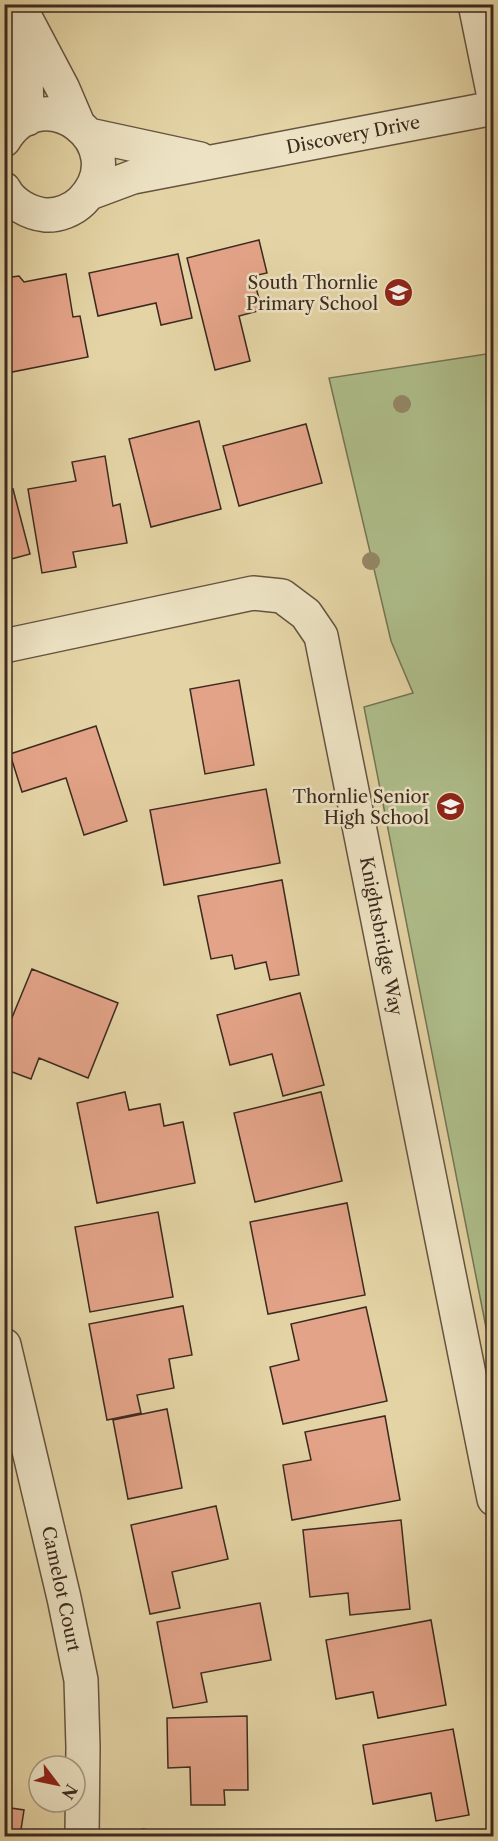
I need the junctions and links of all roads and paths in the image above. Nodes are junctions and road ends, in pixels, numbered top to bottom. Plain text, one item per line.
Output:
1 (475, 4) edge
2 (24, 11) edge
3 (494, 97) edge
4 (494, 108) edge
5 (84, 129) junction
6 (16, 130) edge
7 (213, 161) junction
8 (90, 193) junction
9 (9, 199) edge
10 (4, 646) edge
11 (4, 1345) edge
12 (494, 1499) edge
13 (81, 1836) edge

1 - 3 street
2 - 5 street
2 - 6 street
4 - 7 street, Discovery Drive
5 - 6 street, Discovery Drive
5 - 7 street, Discovery Drive
5 - 8 street
7 - 8 street, Discovery Drive
8 - 9 street, Discovery Drive
10 - 12 street, Knightsbridge Way
11 - 13 street, Camelot Court

